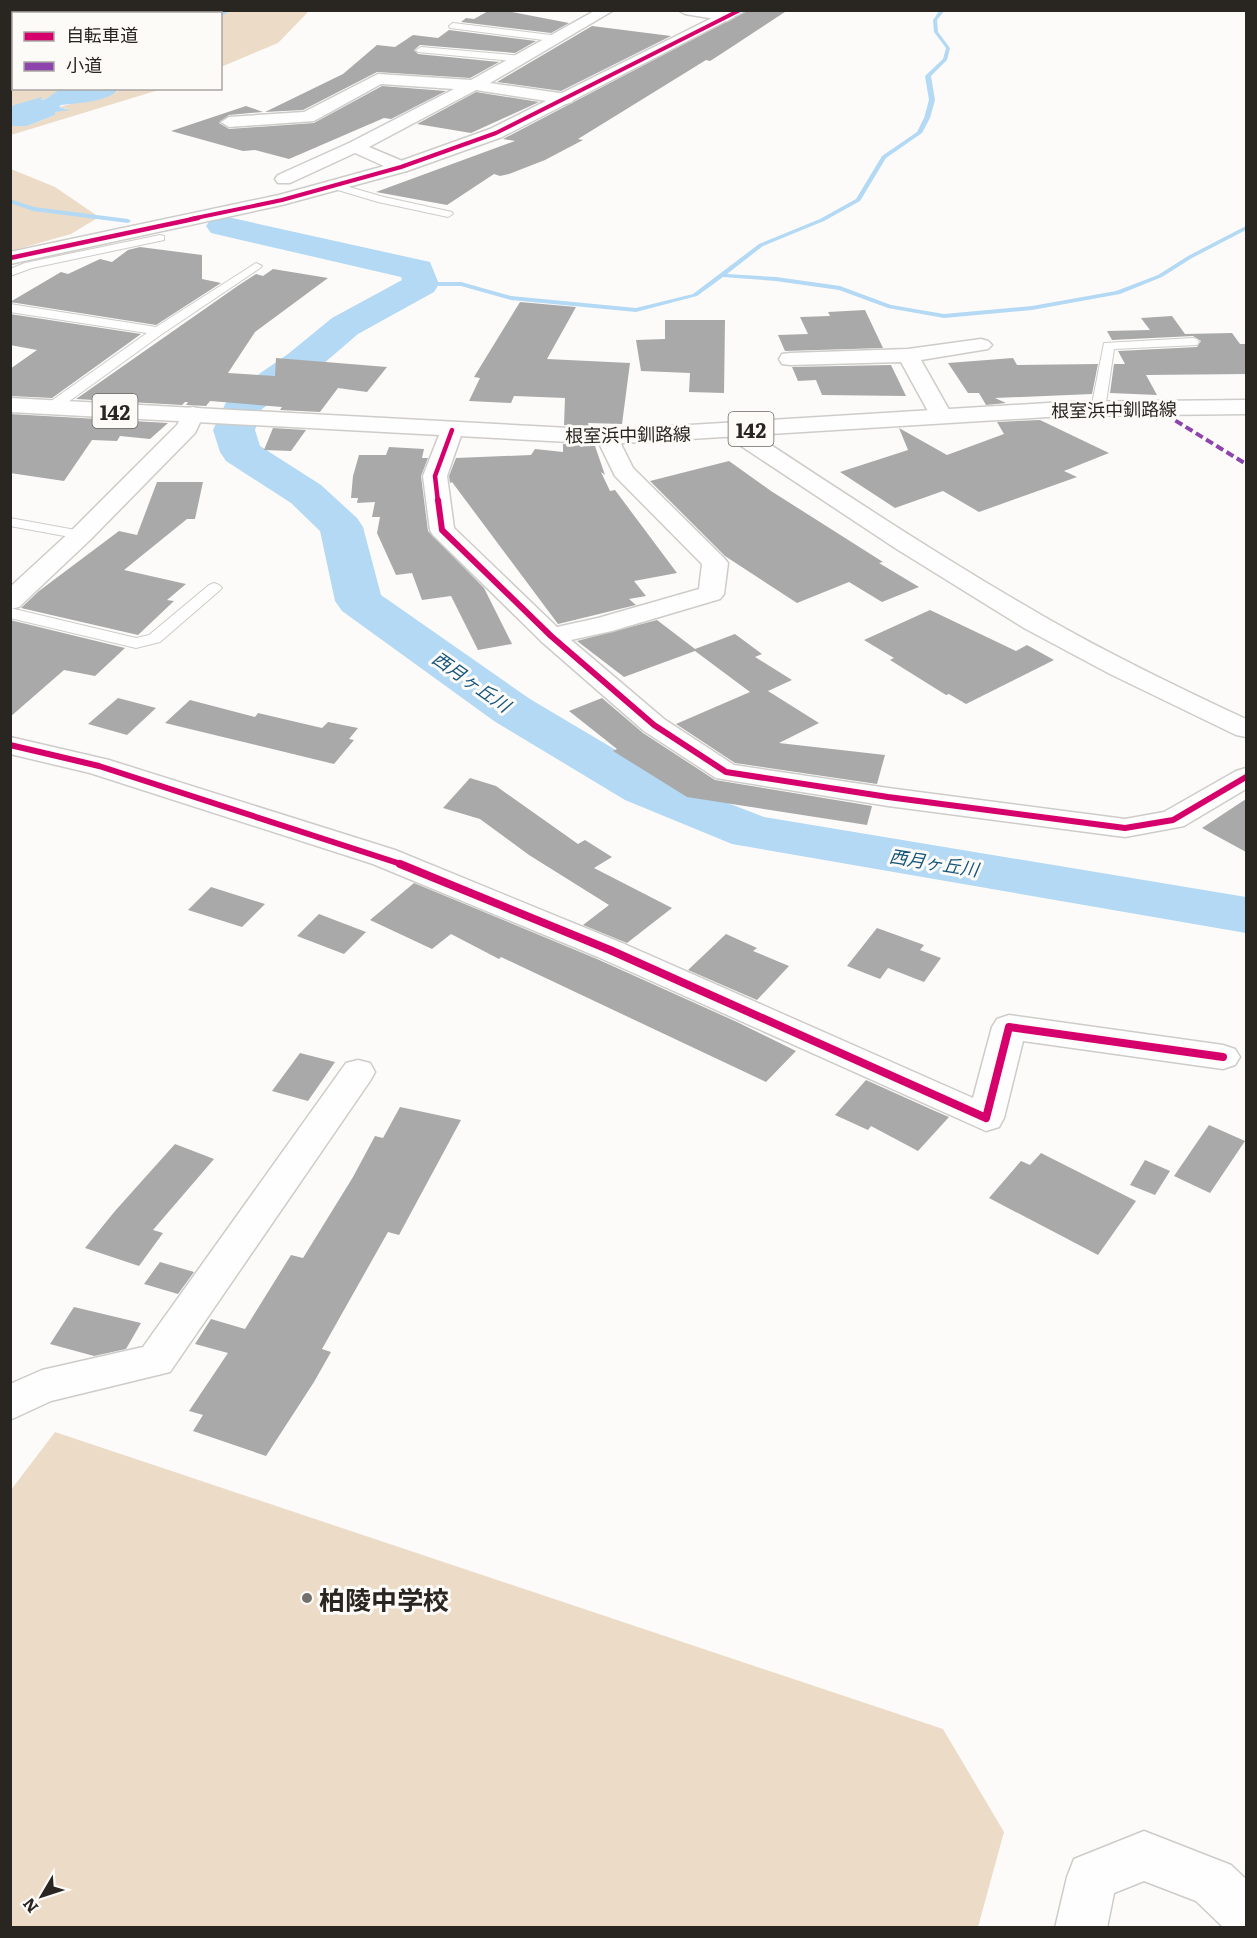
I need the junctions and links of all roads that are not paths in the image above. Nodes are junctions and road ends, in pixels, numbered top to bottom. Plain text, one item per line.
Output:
1 (685, 10) edge
2 (602, 11) edge
3 (733, 14) edge
4 (453, 26) dead end
5 (559, 39) junction
6 (421, 50) dead end
7 (523, 59) junction
8 (474, 85) junction
9 (566, 99) junction
10 (229, 122) dead end
11 (355, 147) junction
12 (401, 167) junction
13 (284, 178) dead end
14 (335, 186) junction
15 (448, 214) dead end
16 (160, 238) dead end
17 (17, 263) edge
18 (256, 266) dead end
19 (10, 308) edge
20 (158, 331) junction
21 (1193, 342) dead end
22 (981, 345) dead end
23 (908, 355) junction
24 (790, 359) dead end
25 (12, 406) edge
26 (52, 407) junction
27 (1246, 407) edge
28 (1098, 409) junction
29 (193, 414) junction
30 (941, 415) junction
31 (452, 430) junction
32 (734, 431) junction
33 (607, 437) junction
34 (10, 522) edge
35 (81, 535) junction
36 (214, 588) dead end
37 (10, 600) edge
38 (10, 613) edge
39 (551, 636) junction
40 (1246, 729) edge
41 (10, 745) edge
42 (1246, 777) edge
43 (1223, 1057) dead end
44 (358, 1072) dead end
45 (10, 1403) edge
46 (1246, 1913) edge
47 (1081, 1928) edge

1 - 3 street
2 - 5 street
3 - 9 street
4 - 5 lane
5 - 7 street
6 - 7 lane
7 - 8 street
8 - 9 street
8 - 10 street
8 - 11 street
9 - 12 street
11 - 12 street
11 - 13 street
12 - 14 street
14 - 15 lane
14 - 17 street
16 - 17 lane
18 - 20 lane
19 - 20 lane
20 - 26 lane
21 - 28 lane
22 - 23 street
23 - 24 street
23 - 30 street
25 - 26 street, 根室浜中釧路線 / 142
26 - 29 street, 根室浜中釧路線 / 142
27 - 28 street, 根室浜中釧路線 / 142
28 - 30 street, 根室浜中釧路線 / 142
29 - 31 street, 根室浜中釧路線 / 142
29 - 35 street
30 - 32 street, 根室浜中釧路線 / 142
31 - 33 street, 根室浜中釧路線 / 142
31 - 39 street
32 - 33 street, 根室浜中釧路線 / 142
32 - 40 street
33 - 39 street
34 - 35 lane
35 - 37 street
36 - 38 lane
39 - 42 street
41 - 43 street
44 - 45 street
46 - 47 street

